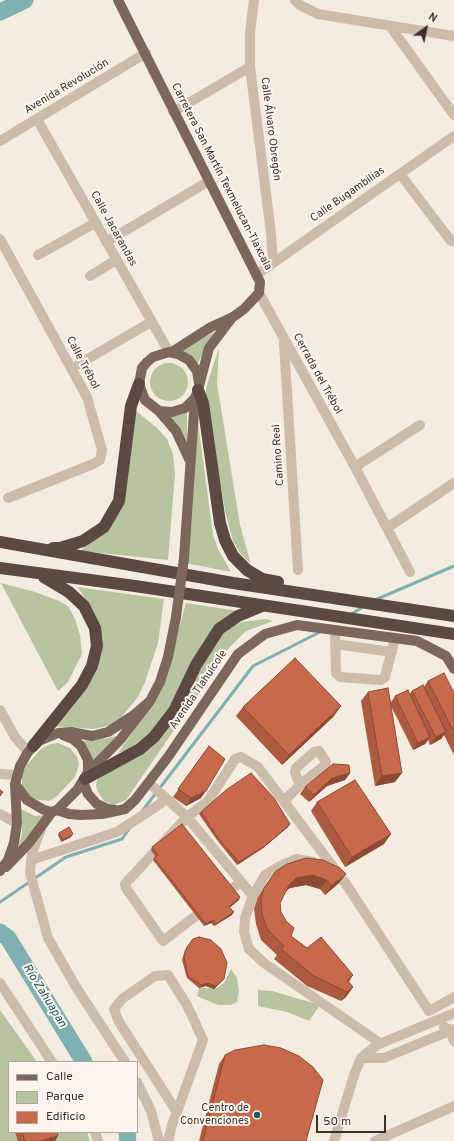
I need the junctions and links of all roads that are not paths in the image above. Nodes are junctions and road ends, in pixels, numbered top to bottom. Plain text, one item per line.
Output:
1 (118, 0) edge
2 (254, 0) edge
3 (295, 0) edge
4 (390, 26) junction
5 (454, 36) edge
6 (146, 53) junction
7 (250, 67) junction
8 (173, 112) junction
9 (454, 115) edge
10 (37, 118) junction
11 (454, 136) edge
12 (0, 142) edge
13 (400, 174) junction
14 (209, 181) junction
15 (95, 223) junction
16 (0, 239) edge
17 (451, 241) dead end
18 (106, 242) junction
19 (38, 255) dead end
20 (116, 260) junction
21 (273, 262) junction
22 (256, 274) junction
23 (90, 276) dead end
24 (259, 293) junction
25 (233, 317) junction
26 (151, 322) junction
27 (284, 338) junction
28 (170, 352) junction
29 (79, 364) dead end
30 (139, 384) junction
31 (197, 390) junction
32 (159, 411) junction
33 (420, 425) dead end
34 (191, 463) junction
35 (355, 467) junction
36 (454, 483) edge
37 (8, 498) dead end
38 (387, 528) junction
39 (0, 542) edge
40 (37, 548) junction
41 (0, 568) edge
42 (298, 570) dead end
43 (29, 572) junction
44 (410, 572) dead end
45 (321, 595) junction
46 (265, 605) junction
47 (454, 616) edge
48 (335, 630) junction
49 (454, 634) edge
50 (395, 638) junction
51 (335, 644) junction
52 (392, 652) junction
53 (450, 655) edge
54 (454, 669) edge
55 (150, 701) junction
56 (0, 710) edge
57 (3, 723) edge
58 (51, 734) junction
59 (31, 749) junction
60 (0, 774) edge
61 (85, 777) junction
62 (16, 779) junction
63 (149, 783) junction
64 (300, 785) dead end
65 (165, 798) junction
66 (284, 801) junction
67 (122, 810) junction
68 (54, 811) junction
69 (0, 814) edge
70 (187, 818) junction
71 (18, 823) junction
72 (41, 828) junction
73 (31, 860) junction
74 (0, 872) edge
75 (340, 875) junction
76 (241, 882) junction
77 (253, 896) junction
78 (0, 983) edge
79 (454, 997) edge
80 (452, 1014) edge
81 (437, 1020) junction
82 (452, 1030) edge
83 (454, 1040) edge
84 (380, 1043) junction
85 (361, 1058) junction
86 (51, 1061) edge
87 (124, 1061) edge
88 (138, 1084) edge
89 (454, 1106) edge
90 (177, 1112) junction
91 (159, 1141) edge
92 (168, 1141) edge
93 (334, 1141) edge
94 (375, 1141) edge

1 - 6 main road, Carretera San Martín Texmelucan-Tlaxcala
2 - 7 street, Calle Álvaro Obregón
3 - 4 street
4 - 5 street
4 - 9 street
6 - 8 main road, Carretera San Martín Texmelucan-Tlaxcala
6 - 10 street, Avenida Revolución
7 - 8 street
7 - 21 street, Calle Álvaro Obregón
8 - 14 main road, Carretera San Martín Texmelucan-Tlaxcala
10 - 12 street, Avenida Revolución
10 - 15 street, Calle Jacarandas
11 - 13 street, Calle Bugambilias
13 - 17 street
13 - 21 street, Calle Bugambilias
14 - 18 street
14 - 22 main road, Carretera San Martín Texmelucan-Tlaxcala
15 - 18 street, Calle Jacarandas
15 - 19 street
16 - 37 street, Calle Trébol
18 - 20 street, Calle Jacarandas
20 - 23 street
20 - 26 street, Calle Jacarandas
21 - 22 street, Calle Bugambilias
22 - 24 main road, Carretera San Martín Texmelucan-Tlaxcala
24 - 25 main road
24 - 27 street, Cerrada del Trébol
25 - 28 main road
25 - 31 main road
26 - 28 street, Calle Jacarandas
26 - 29 street
27 - 35 street, Cerrada del Trébol
27 - 42 street, Camino Real
28 - 30 main road
28 - 31 main road
30 - 32 main road
30 - 40 highway
31 - 32 main road
31 - 34 main road
31 - 45 highway
32 - 34 main road
33 - 35 street
34 - 55 main road, bridge
35 - 38 street, Cerrada del Trébol
36 - 38 street
38 - 44 street, Cerrada del Trébol
39 - 40 highway
40 - 45 highway
41 - 43 highway
43 - 46 highway
43 - 59 highway
45 - 47 highway
46 - 49 highway
46 - 61 highway
48 - 50 main road, Avenida Tlahuicole
48 - 51 street
48 - 63 main road, Avenida Tlahuicole
50 - 52 street
50 - 53 main road, Avenida Tlahuicole
51 - 52 street
51 - 52 street
53 - 54 main road, Avenida Tlahuicole
55 - 58 main road
55 - 61 main road
56 - 57 street
57 - 59 street
58 - 59 main road
58 - 61 main road
59 - 62 main road
60 - 62 street
61 - 67 main road
61 - 68 main road
62 - 68 main road
62 - 71 main road
63 - 65 street
63 - 67 main road, Avenida Tlahuicole
64 - 66 street
65 - 70 street
65 - 73 street
66 - 70 street
66 - 75 street
67 - 68 main road
68 - 72 main road
69 - 71 street
70 - 76 street
70 - 76 street
71 - 74 main road
72 - 73 street
72 - 74 main road
73 - 87 street
75 - 77 street
75 - 79 street
76 - 77 street
77 - 84 street
78 - 86 street
80 - 81 street
80 - 82 street
81 - 82 street
81 - 84 street
82 - 83 street
82 - 85 street
84 - 85 street
85 - 93 street
88 - 91 street
89 - 94 street
90 - 90 street
90 - 92 street

